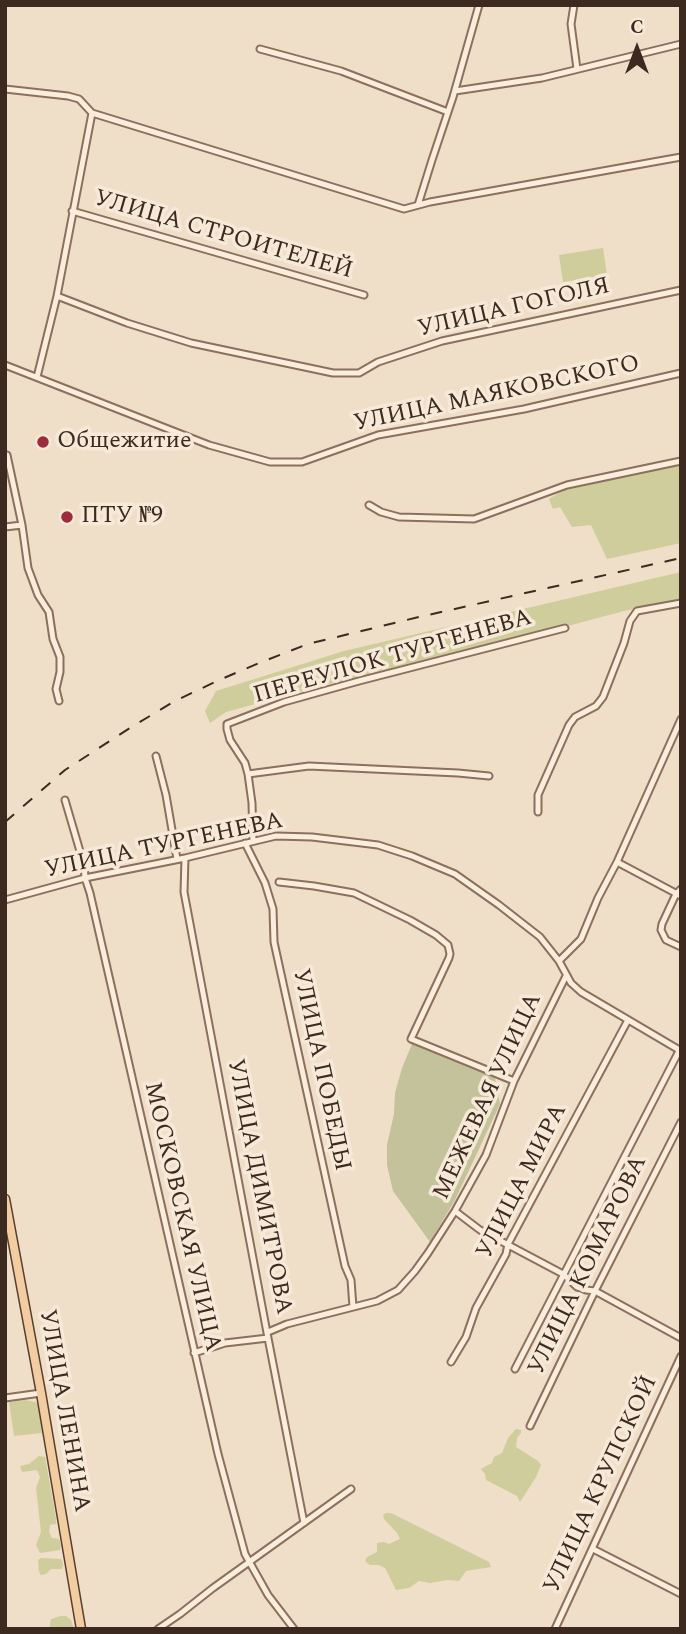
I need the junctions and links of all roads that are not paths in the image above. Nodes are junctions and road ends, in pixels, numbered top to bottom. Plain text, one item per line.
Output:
1 (479, 5) edge
2 (574, 5) edge
3 (681, 44) edge
4 (260, 49) dead end
5 (577, 69) junction
6 (5, 89) edge
7 (455, 91) junction
8 (448, 112) junction
9 (92, 113) junction
10 (681, 157) edge
11 (418, 205) junction
12 (72, 212) junction
13 (681, 290) edge
14 (364, 295) dead end
15 (57, 296) junction
16 (5, 365) edge
17 (681, 373) edge
18 (37, 377) junction
19 (7, 455) edge
20 (681, 461) edge
21 (369, 505) dead end
22 (22, 525) junction
23 (5, 527) edge
24 (681, 603) edge
25 (565, 628) dead end
26 (59, 701) dead end
27 (681, 719) edge
28 (156, 756) dead end
29 (248, 774) junction
30 (489, 776) dead end
31 (65, 800) dead end
32 (538, 811) dead end
33 (253, 841) junction
34 (245, 843) junction
35 (185, 858) junction
36 (177, 859) junction
37 (617, 862) junction
38 (85, 878) junction
39 (279, 882) dead end
40 (679, 893) edge
41 (5, 900) edge
42 (681, 947) edge
43 (559, 961) junction
44 (566, 976) junction
45 (628, 1020) junction
46 (680, 1051) edge
47 (514, 1081) junction
48 (681, 1122) edge
49 (5, 1199) edge
50 (455, 1211) junction
51 (508, 1244) junction
52 (563, 1274) junction
53 (595, 1291) junction
54 (354, 1307) junction
55 (268, 1335) junction
56 (681, 1338) edge
57 (194, 1353) junction
58 (681, 1356) edge
59 (451, 1362) dead end
60 (515, 1369) dead end
61 (41, 1393) junction
62 (5, 1398) edge
63 (530, 1426) dead end
64 (351, 1489) dead end
65 (304, 1523) junction
66 (593, 1549) junction
67 (249, 1562) junction
68 (681, 1594) edge
69 (81, 1629) edge
70 (158, 1629) edge
71 (295, 1629) edge
72 (555, 1629) edge

1 - 7 street
2 - 5 street
3 - 5 street
4 - 8 street
5 - 7 street
6 - 9 street
7 - 8 street
8 - 11 street
9 - 11 street
9 - 12 street
10 - 11 street
12 - 14 street, УЛИЦА СТРОИТЕЛЕЙ
12 - 15 street
13 - 15 street, УЛИЦА ГОГОЛЯ
15 - 18 street
16 - 18 street, УЛИЦА МАЯКОВСКОГО
17 - 18 street, УЛИЦА МАЯКОВСКОГО
19 - 22 street
20 - 21 street
22 - 23 street
22 - 26 street
24 - 32 street
25 - 29 street, ПЕРЕУЛОК ТУРГЕНЕВА
27 - 37 street
28 - 36 street
29 - 30 street
29 - 33 street, ПЕРЕУЛОК ТУРГЕНЕВА
31 - 38 street, МОСКОВСКАЯ УЛИЦА
33 - 34 street, УЛИЦА ТУРГЕНЕВА
33 - 43 street, УЛИЦА ТУРГЕНЕВА
34 - 35 street, УЛИЦА ТУРГЕНЕВА
34 - 54 street, УЛИЦА ПОБЕДЫ
35 - 36 street, УЛИЦА ТУРГЕНЕВА
35 - 55 street, УЛИЦА ДИМИТРОВА
36 - 38 street, УЛИЦА ТУРГЕНЕВА
37 - 40 street
37 - 43 street
38 - 41 street, УЛИЦА ТУРГЕНЕВА
38 - 57 street, МОСКОВСКАЯ УЛИЦА
39 - 47 street
40 - 42 street
43 - 44 street, УЛИЦА ТУРГЕНЕВА
44 - 45 street, УЛИЦА ТУРГЕНЕВА
44 - 47 street, МЕЖЕВАЯ УЛИЦА
45 - 46 street, УЛИЦА ТУРГЕНЕВА
45 - 51 street, УЛИЦА МИРА
46 - 52 street
47 - 50 street, МЕЖЕВАЯ УЛИЦА
48 - 53 street, УЛИЦА КОМАРОВА
49 - 61 main road, УЛИЦА ЛЕНИНА
50 - 51 street
50 - 54 street, МЕЖЕВАЯ УЛИЦА
51 - 52 street
51 - 59 street, УЛИЦА МИРА
52 - 53 street
52 - 60 street
53 - 56 street
53 - 63 street, УЛИЦА КОМАРОВА
54 - 55 street, МЕЖЕВАЯ УЛИЦА
55 - 57 street, МЕЖЕВАЯ УЛИЦА
55 - 65 street, УЛИЦА ДИМИТРОВА
57 - 67 street, МОСКОВСКАЯ УЛИЦА
58 - 66 street, УЛИЦА КРУПСКОЙ
61 - 62 street
61 - 69 main road, УЛИЦА ЛЕНИНА
64 - 65 street
65 - 67 street
66 - 68 street
66 - 72 street, УЛИЦА КРУПСКОЙ
67 - 70 street
67 - 71 street, МОСКОВСКАЯ УЛИЦА

